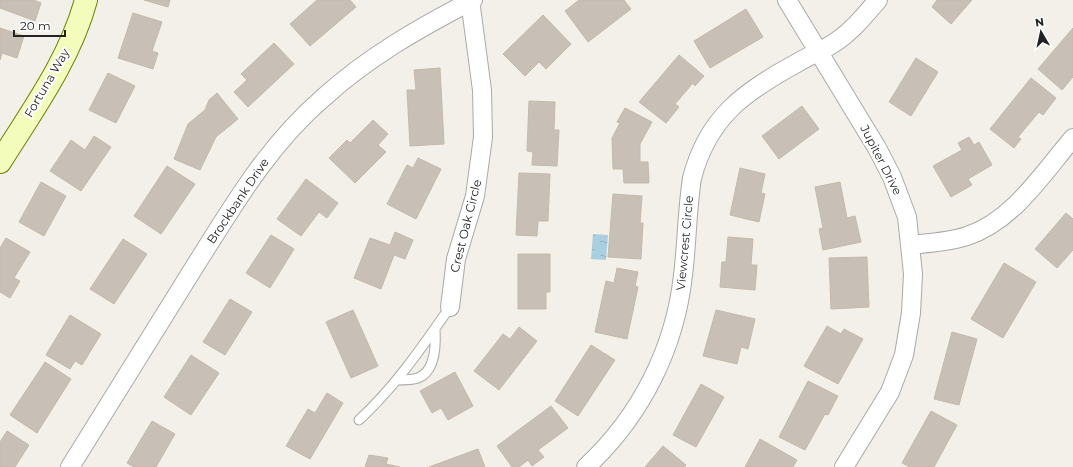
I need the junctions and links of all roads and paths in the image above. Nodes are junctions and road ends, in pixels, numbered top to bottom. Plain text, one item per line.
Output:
1 (86, 0) edge
2 (787, 0) edge
3 (878, 0) edge
4 (471, 1) edge
5 (818, 52) junction
6 (1073, 138) edge
7 (0, 162) edge
8 (910, 245) junction
9 (450, 307) joint
10 (435, 328) junction
11 (397, 380) junction
12 (359, 420) dead end
13 (70, 467) edge
14 (586, 467) edge
15 (844, 467) edge

1 - 7 street, Fortuna Way
2 - 5 street, Jupiter Drive
3 - 5 street, Viewcrest Circle
4 - 9 street, Crest Oak Circle
4 - 13 street, Brockbank Drive
5 - 8 street, Jupiter Drive
5 - 14 street, Viewcrest Circle
6 - 8 street
8 - 15 street, Jupiter Drive
9 - 10 lane
10 - 11 lane
10 - 11 lane
11 - 12 lane

